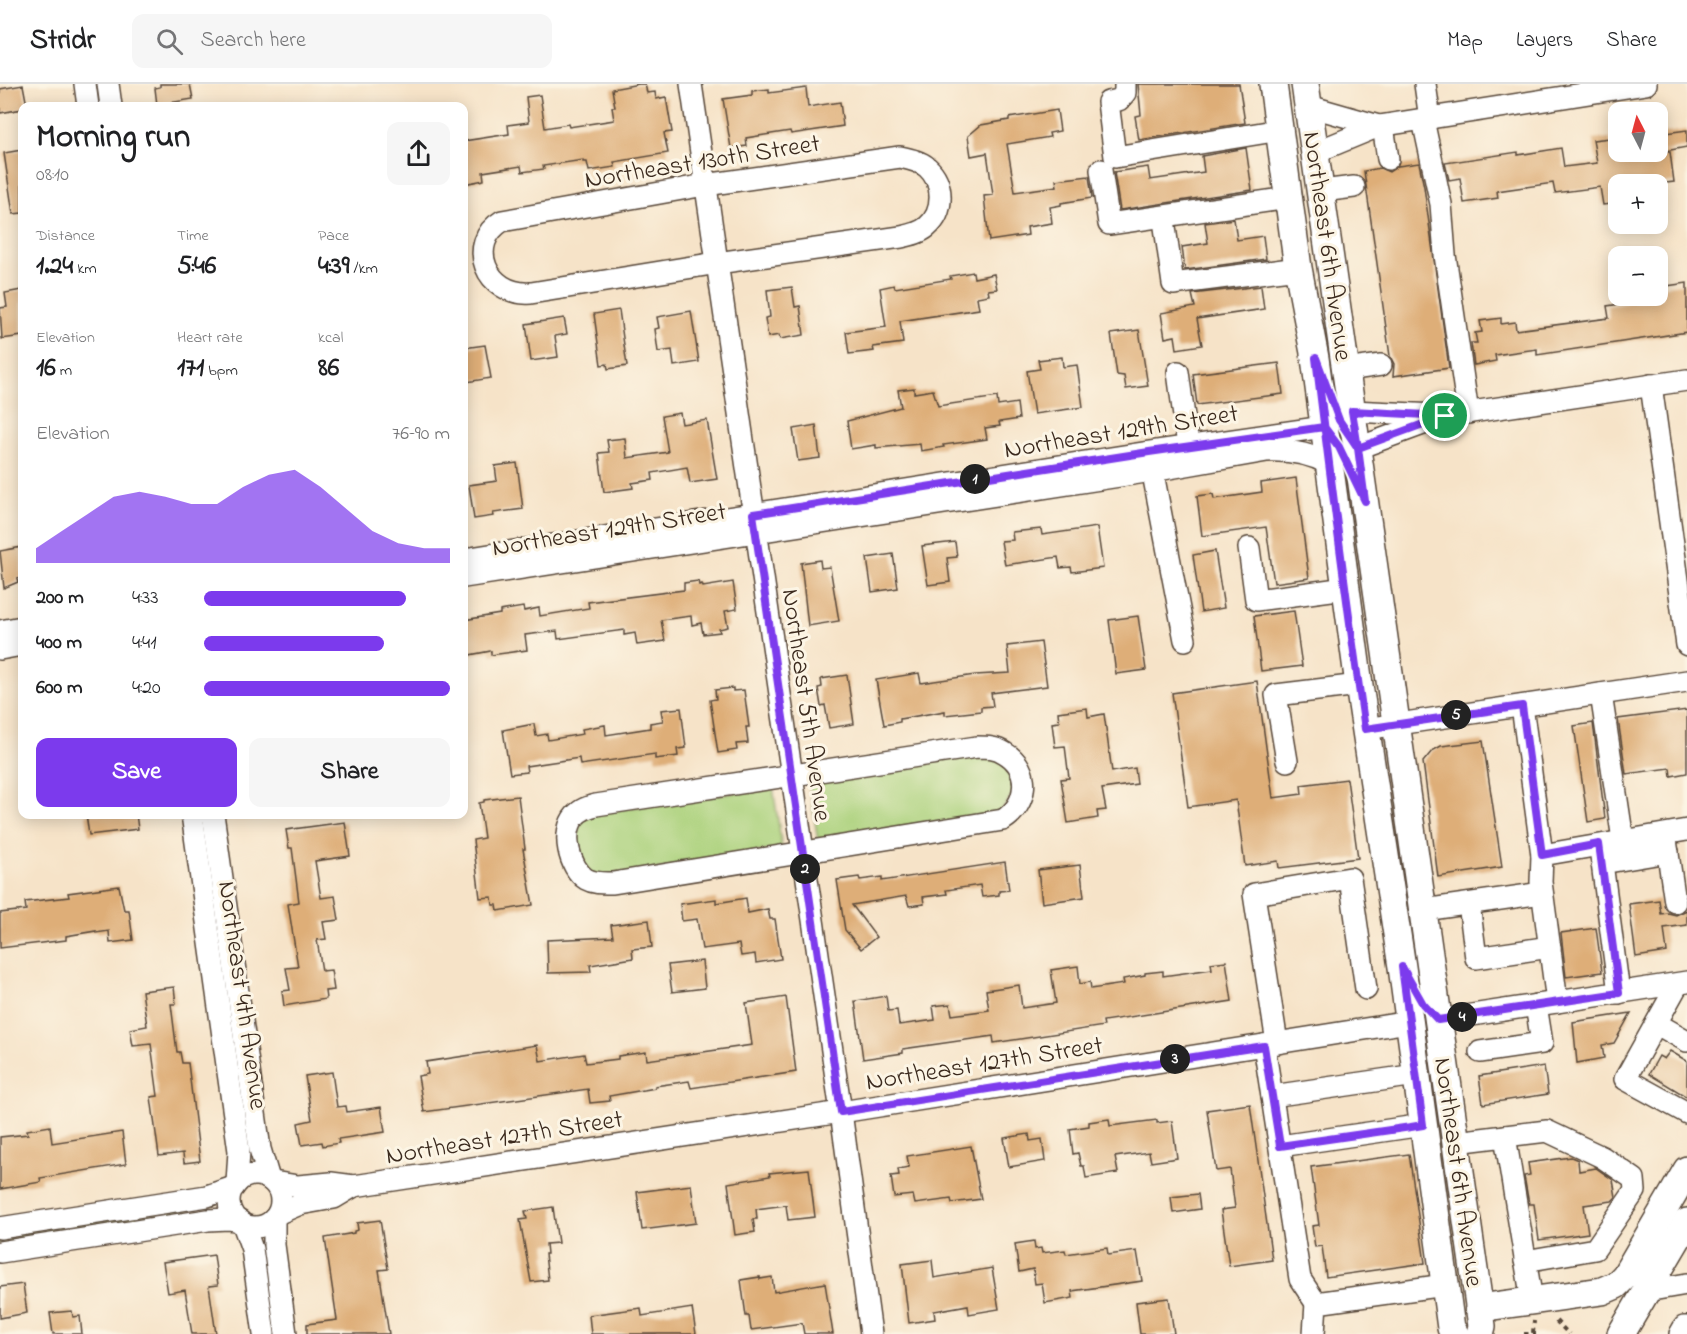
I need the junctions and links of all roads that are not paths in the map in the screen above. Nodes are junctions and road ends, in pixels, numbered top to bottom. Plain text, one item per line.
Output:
1 (85, 84) edge
2 (108, 84) edge
3 (691, 84) edge
4 (1125, 84) edge
5 (1273, 84) edge
6 (1425, 84) edge
7 (1646, 84) edge
8 (1307, 95) edge
9 (87, 102) edge
10 (110, 102) edge
11 (1426, 119) junction
12 (1381, 126) junction
13 (1280, 130) junction
14 (1316, 152) junction
15 (1388, 159) dead end
16 (1101, 170) dead end
17 (705, 185) junction
18 (1354, 187) dead end
19 (1322, 191) junction
20 (1289, 198) junction
21 (1165, 227) dead end
22 (717, 263) junction
23 (1298, 268) junction
24 (1316, 358) junction
25 (1381, 365) dead end
26 (1346, 370) junction
27 (1178, 372) dead end
28 (1687, 380) edge
29 (1652, 385) junction
30 (1352, 411) junction
31 (1468, 412) junction
32 (1445, 416) junction
33 (1324, 427) junction
34 (1188, 446) junction
35 (1358, 448) junction
36 (1150, 461) junction
37 (1329, 464) junction
38 (1365, 501) junction
39 (754, 523) junction
40 (1248, 548) dead end
41 (468, 559) edge
42 (468, 576) edge
43 (1346, 588) junction
44 (18, 628) edge
45 (0, 631) edge
46 (1185, 640) dead end
47 (1687, 645) edge
48 (18, 646) edge
49 (0, 649) edge
50 (1687, 681) edge
51 (1359, 685) junction
52 (1601, 694) junction
53 (1522, 706) junction
54 (1397, 724) junction
55 (1365, 729) junction
56 (1287, 761) dead end
57 (791, 775) junction
58 (193, 819) edge
59 (214, 819) edge
60 (1687, 830) edge
61 (1623, 840) junction
62 (1667, 843) junction
63 (802, 852) junction
64 (1601, 853) junction
65 (1542, 855) junction
66 (1542, 893) junction
67 (1675, 902) dead end
68 (1469, 904) junction
69 (1424, 910) junction
70 (1550, 947) junction
71 (1402, 967) junction
72 (1682, 983) edge
73 (1366, 989) dead end
74 (1619, 993) junction
75 (1557, 1002) junction
76 (1536, 1005) junction
77 (1438, 1020) junction
78 (1409, 1022) junction
79 (1657, 1024) junction
80 (1687, 1041) edge
81 (1271, 1044) junction
82 (1480, 1052) dead end
83 (1416, 1075) junction
84 (1272, 1096) junction
85 (841, 1112) junction
86 (1687, 1113) edge
87 (1423, 1125) junction
88 (1505, 1136) junction
89 (1456, 1142) junction
90 (1280, 1146) junction
91 (1687, 1170) edge
92 (271, 1180) junction
93 (235, 1185) junction
94 (354, 1186) junction
95 (277, 1216) junction
96 (1687, 1222) edge
97 (241, 1223) junction
98 (0, 1228) edge
99 (0, 1252) edge
100 (1525, 1261) junction
101 (1687, 1284) edge
102 (1445, 1285) junction
103 (1646, 1291) junction
104 (1532, 1301) junction
105 (1316, 1303) junction
106 (1479, 1321) edge
107 (1687, 1327) edge
108 (1616, 1333) edge
109 (264, 1334) edge
110 (286, 1334) edge
111 (871, 1334) edge
112 (1314, 1334) edge
113 (1455, 1334) edge
114 (1680, 1334) edge

1 - 9 street
2 - 10 street
3 - 17 street, Northeast 5th Avenue
4 - 13 street
5 - 13 main road, Northeast 6th Avenue
6 - 11 street
7 - 11 street
8 - 12 street
8 - 14 main road, Northeast 6th Avenue
11 - 12 street
11 - 31 street
12 - 14 street
12 - 15 street
13 - 20 main road, Northeast 6th Avenue
14 - 19 main road, Northeast 6th Avenue
16 - 20 street
17 - 22 street, Northeast 5th Avenue
17 - 22 street, Northeast 130th Street
17 - 22 street, Northeast 130th Street
18 - 19 street
19 - 26 main road, Northeast 6th Avenue
20 - 23 main road, Northeast 6th Avenue
21 - 23 street
22 - 39 street, Northeast 5th Avenue
23 - 24 main road, Northeast 6th Avenue
24 - 33 main road, Northeast 6th Avenue
24 - 35 main road
25 - 26 street
26 - 30 main road, Northeast 6th Avenue
27 - 34 street
28 - 29 street
29 - 31 street
29 - 47 street
30 - 32 street
30 - 35 main road, Northeast 6th Avenue
31 - 32 street
32 - 35 street
33 - 34 street, Northeast 129th Street
33 - 37 main road, Northeast 6th Avenue
33 - 38 main road
34 - 36 street, Northeast 129th Street
35 - 38 main road, Northeast 6th Avenue
36 - 37 street, Northeast 129th Street
36 - 39 street, Northeast 129th Street
36 - 46 street
37 - 43 main road, Northeast 6th Avenue
38 - 54 main road, Northeast 6th Avenue
39 - 41 street, Northeast 129th Street
39 - 42 street, Northeast 129th Street
39 - 57 street, Northeast 5th Avenue
40 - 43 street
43 - 51 main road, Northeast 6th Avenue
44 - 45 street
48 - 49 street
50 - 52 street
51 - 55 main road, Northeast 6th Avenue
51 - 56 street
52 - 53 street
52 - 61 street
53 - 54 street
53 - 65 street
54 - 55 street
54 - 69 main road, Northeast 6th Avenue
55 - 71 main road, Northeast 6th Avenue
57 - 63 street, Northeast 5th Avenue
57 - 63 street
57 - 63 street
58 - 93 street, Northeast 4th Avenue
59 - 92 street, Northeast 4th Avenue
60 - 62 street
61 - 62 street
61 - 64 street
62 - 64 street
62 - 67 street
63 - 85 street, Northeast 5th Avenue
64 - 65 street
64 - 74 street
65 - 66 street
66 - 68 street
66 - 70 street
68 - 69 street
68 - 70 street
69 - 77 main road, Northeast 6th Avenue
70 - 75 street
71 - 77 main road
71 - 78 main road, Northeast 6th Avenue
72 - 74 street
72 - 79 street
73 - 81 street
74 - 75 street
75 - 76 street
76 - 77 street
76 - 82 street
77 - 89 main road, Northeast 6th Avenue
78 - 81 street, Northeast 127th Street
78 - 83 main road, Northeast 6th Avenue
79 - 80 street
79 - 86 street
81 - 84 street
81 - 85 street, Northeast 127th Street
83 - 84 street
83 - 87 main road, Northeast 6th Avenue
84 - 90 street
85 - 94 street, Northeast 127th Street
85 - 111 street, Northeast 5th Avenue
87 - 90 street
87 - 102 main road, Northeast 6th Avenue
88 - 89 street
88 - 100 street
88 - 100 street
89 - 106 main road, Northeast 6th Avenue
90 - 105 street
91 - 104 main road
92 - 93 street
92 - 94 street, Northeast 127th Street
92 - 95 street
93 - 97 street
93 - 98 street
94 - 95 street, Northeast 127th Street
95 - 97 street
95 - 110 street
96 - 103 main road
97 - 99 street
97 - 109 street
100 - 104 street
101 - 103 street
102 - 105 street
102 - 113 main road, Northeast 6th Avenue
103 - 108 main road
104 - 106 main road
105 - 112 street
107 - 114 street

